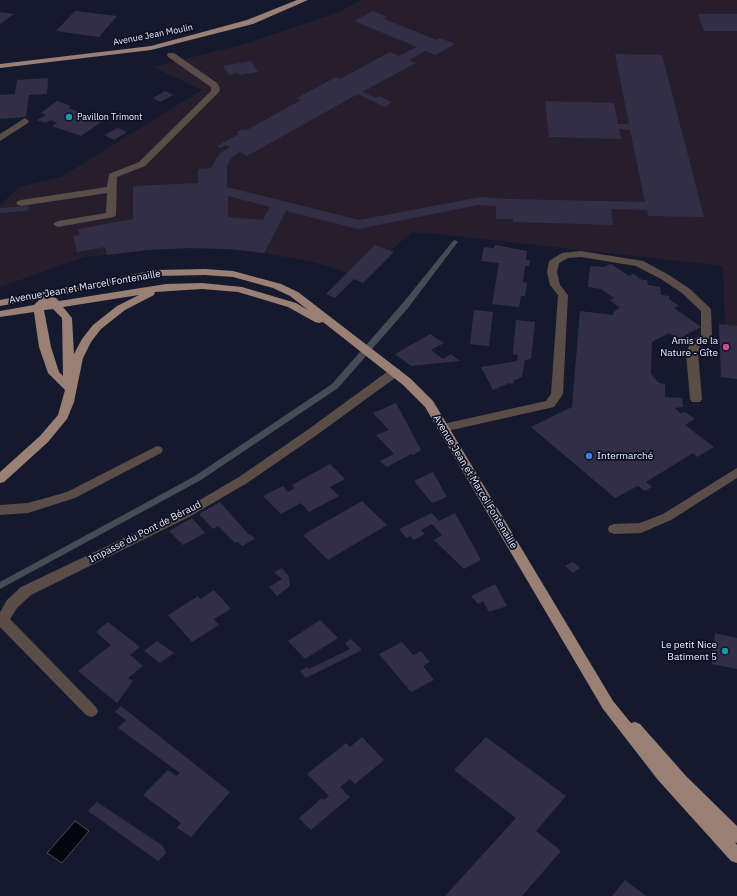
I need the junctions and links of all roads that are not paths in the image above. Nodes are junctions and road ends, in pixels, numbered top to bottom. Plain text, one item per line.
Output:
1 (304, 0) edge
2 (171, 55) dead end
3 (0, 66) edge
4 (25, 121) dead end
5 (0, 138) edge
6 (112, 189) junction
7 (21, 203) dead end
8 (58, 224) dead end
9 (166, 287) junction
10 (48, 294) junction
11 (0, 303) edge
12 (56, 304) junction
13 (38, 307) junction
14 (0, 314) edge
15 (344, 334) junction
16 (392, 370) junction
17 (70, 389) junction
18 (696, 399) dead end
19 (443, 428) junction
20 (157, 450) dead end
21 (737, 472) edge
22 (0, 479) edge
23 (0, 510) edge
24 (614, 530) dead end
25 (578, 654) junction
26 (91, 711) dead end
27 (737, 836) edge
28 (737, 856) edge

1 - 3 main road, Avenue Jean Moulin
2 - 6 street
4 - 5 street
6 - 7 street
6 - 8 street
9 - 12 main road, Avenue Jean et Marcel Fontenaille
9 - 15 main road, Avenue Jean et Marcel Fontenaille
9 - 17 main road
10 - 11 main road, Avenue Jean et Marcel Fontenaille
10 - 12 main road
10 - 13 main road
10 - 15 main road, Avenue Jean et Marcel Fontenaille
12 - 13 main road, Avenue Jean et Marcel Fontenaille
12 - 17 main road
13 - 14 main road, Avenue Jean et Marcel Fontenaille
13 - 17 main road
15 - 16 main road, Avenue Jean et Marcel Fontenaille
16 - 19 main road, Avenue Jean et Marcel Fontenaille
16 - 26 street, Impasse du Pont de Béraud
17 - 22 main road
18 - 19 street
19 - 25 main road, Avenue Jean et Marcel Fontenaille
20 - 23 street
21 - 24 street
25 - 27 main road, Avenue Jean et Marcel Fontenaille
25 - 28 main road, Avenue Jean et Marcel Fontenaille

